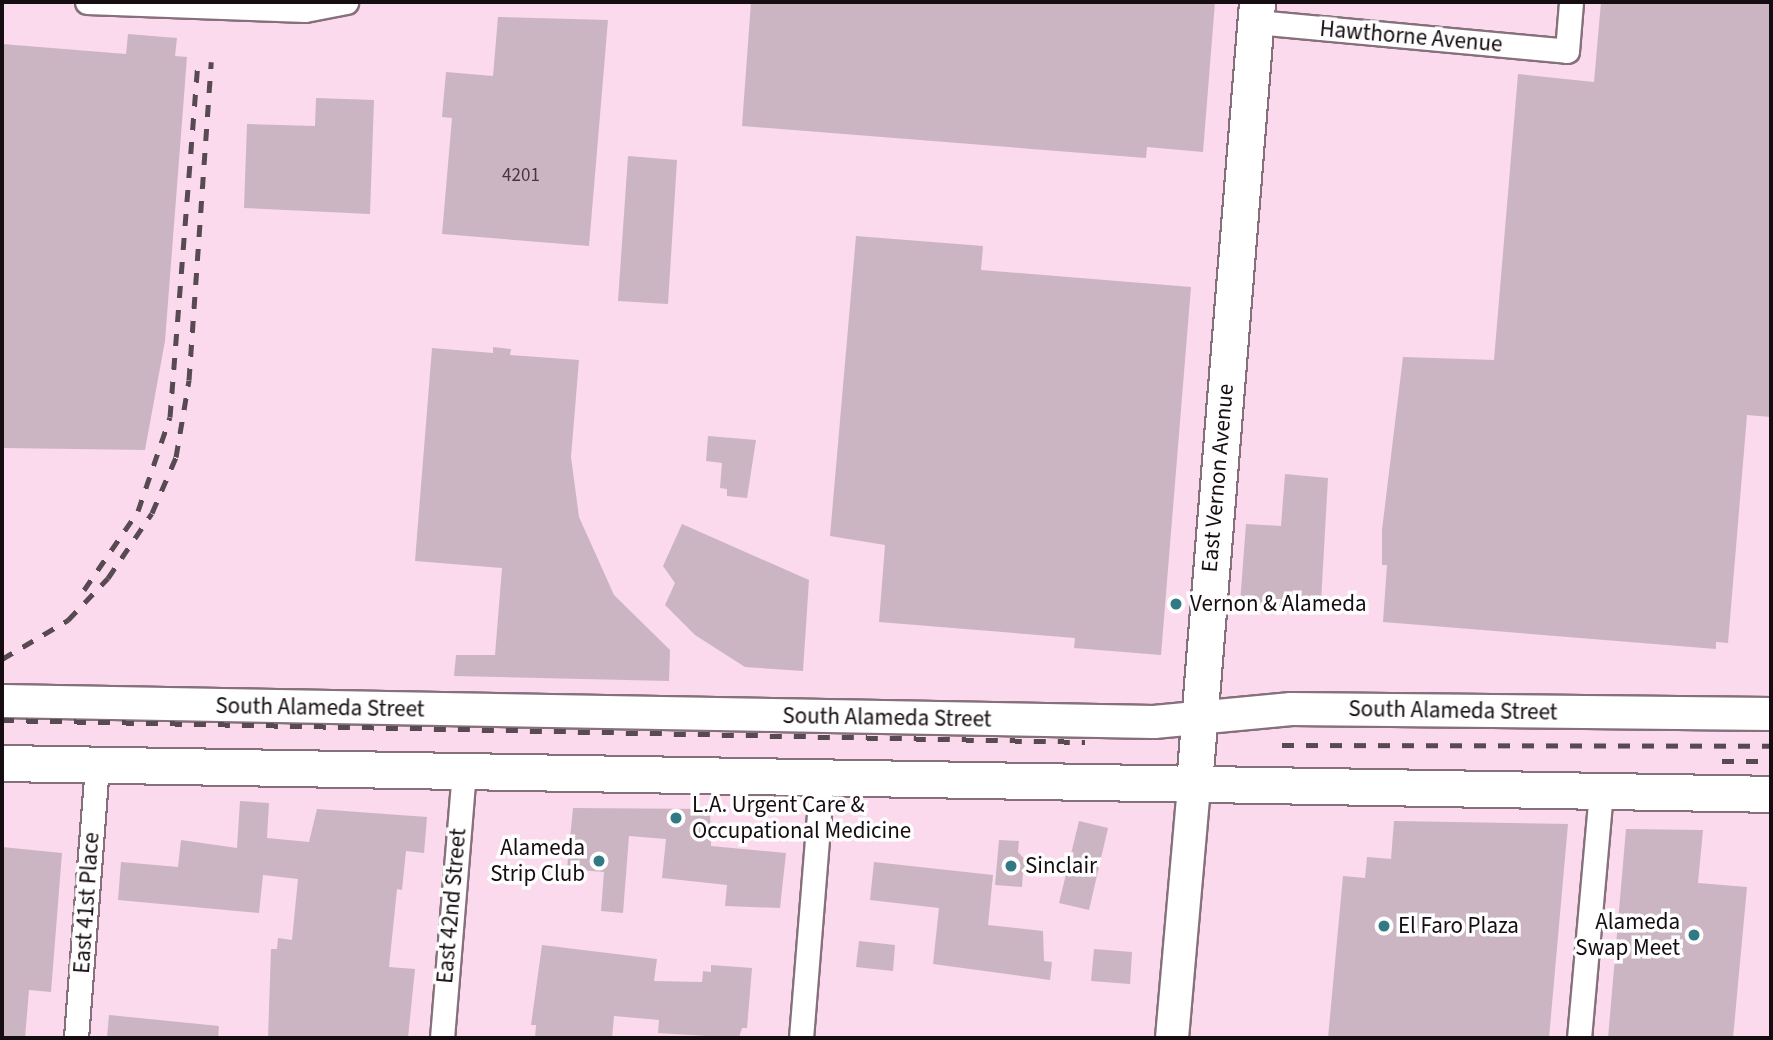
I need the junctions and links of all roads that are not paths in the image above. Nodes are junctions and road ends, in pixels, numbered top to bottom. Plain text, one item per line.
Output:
1 (87, 2) edge
2 (346, 2) edge
3 (1571, 2) edge
4 (1256, 12) edge
5 (2, 701) edge
6 (1771, 714) edge
7 (1198, 718) junction
8 (2, 763) edge
9 (97, 767) junction
10 (464, 773) junction
11 (822, 778) junction
12 (1194, 784) junction
13 (1601, 791) junction
14 (1771, 794) edge
15 (76, 1038) edge
16 (442, 1038) edge
17 (801, 1038) edge
18 (1172, 1038) edge
19 (1579, 1038) edge

1 - 2 street
3 - 4 street, Hawthorne Avenue
4 - 7 main road, East Vernon Avenue
5 - 7 street, South Alameda Street
6 - 7 street, South Alameda Street
7 - 12 main road, East Vernon Avenue
8 - 9 main road
9 - 10 main road
9 - 15 street, East 41st Place
10 - 11 main road
10 - 16 street, East 42nd Street
11 - 12 main road
11 - 17 street
12 - 13 main road
12 - 18 street, East Vernon Avenue
13 - 14 main road
13 - 19 street

